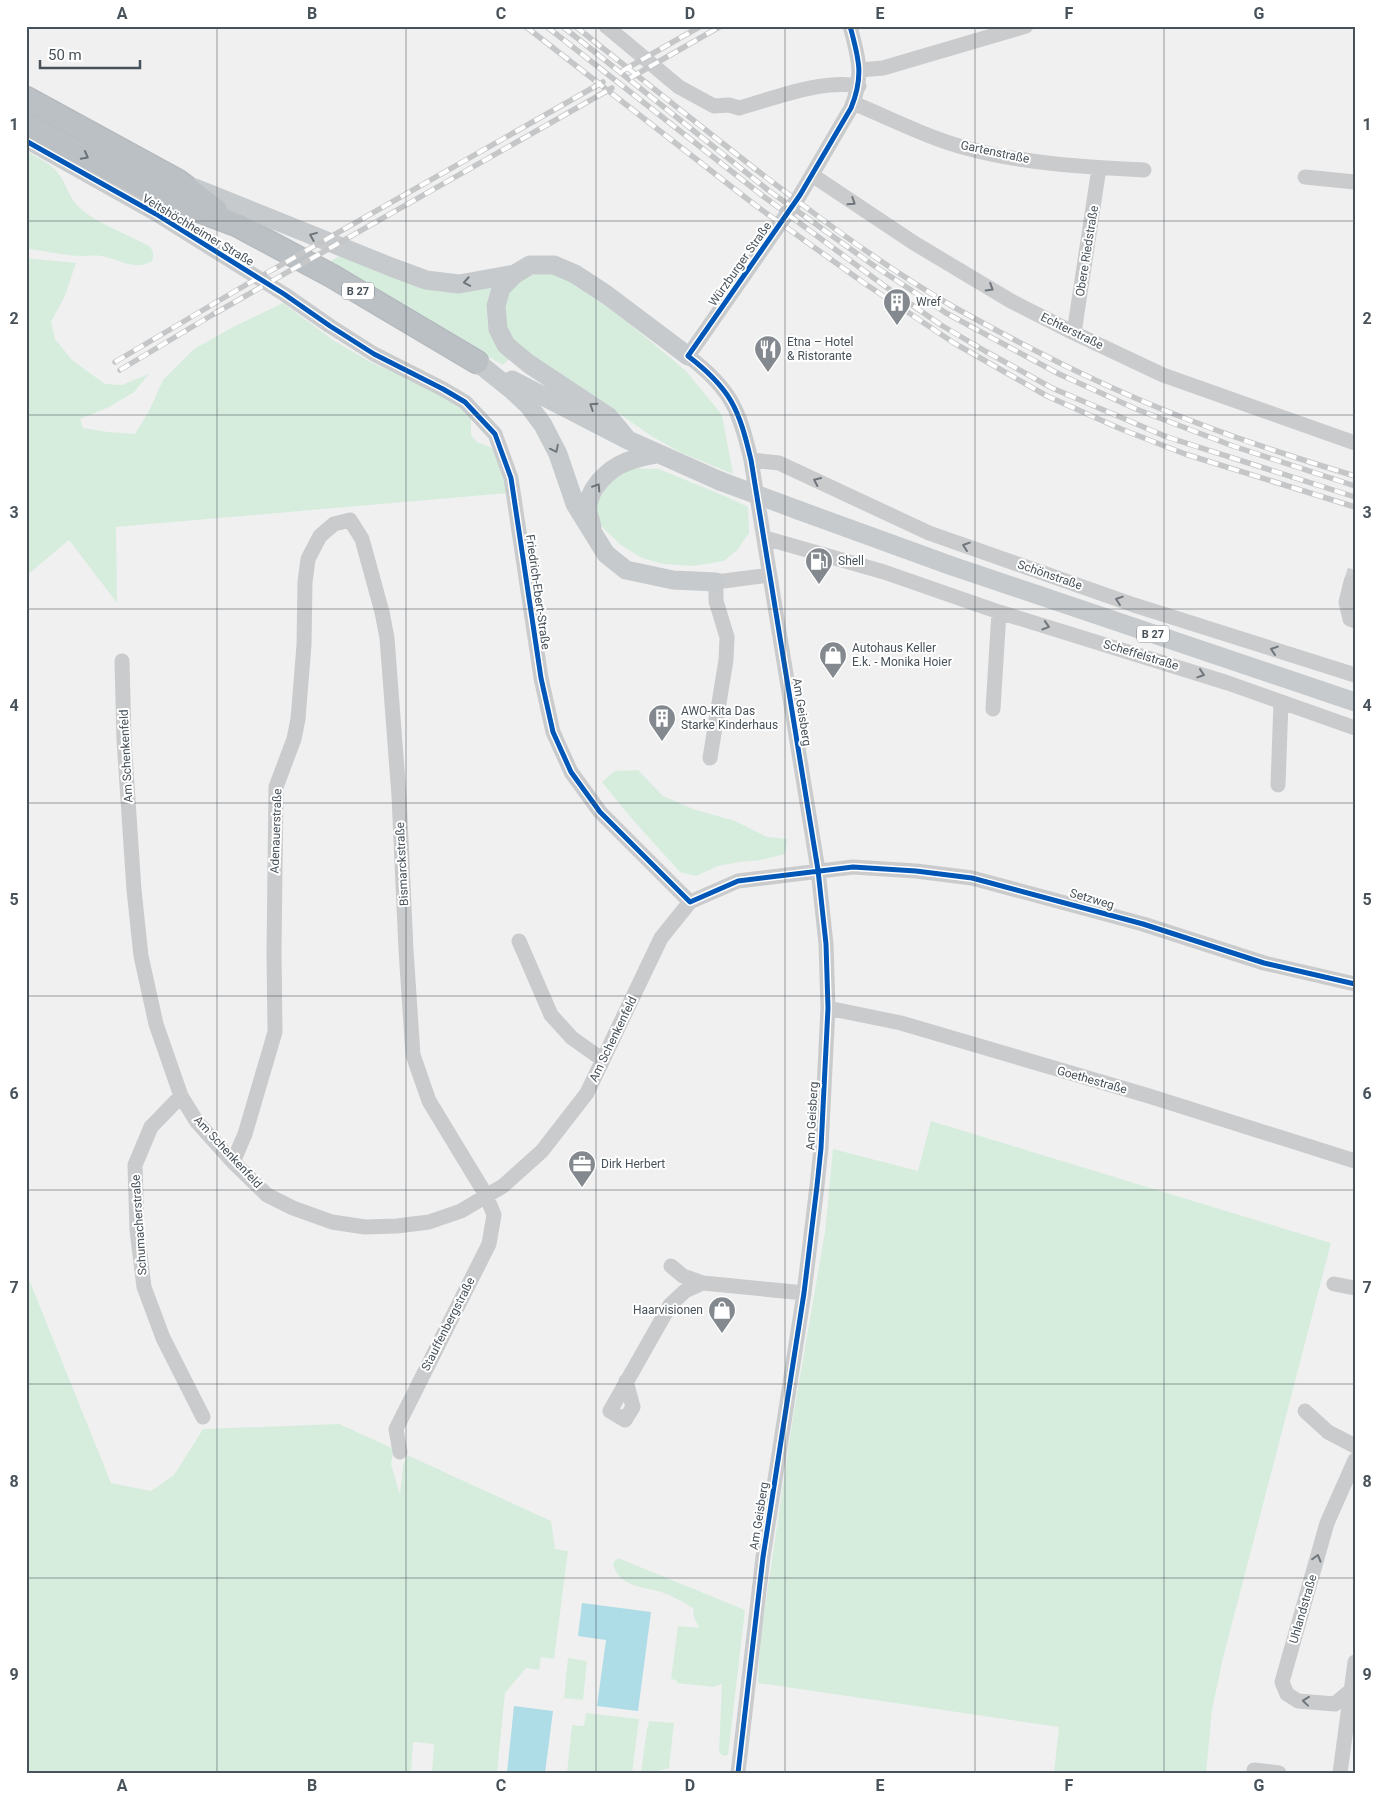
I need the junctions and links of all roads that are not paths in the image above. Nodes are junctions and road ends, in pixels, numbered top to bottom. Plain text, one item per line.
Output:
1 (606, 26) edge
2 (850, 26) edge
3 (1026, 26) edge
4 (860, 70) junction
5 (859, 86) junction
6 (26, 98) edge
7 (853, 103) junction
8 (26, 124) edge
9 (26, 141) edge
10 (1099, 168) junction
11 (1144, 170) dead end
12 (812, 175) junction
13 (1305, 177) dead end
14 (178, 181) junction
15 (1355, 182) edge
16 (237, 225) junction
17 (515, 274) junction
18 (330, 326) joint
19 (1074, 333) junction
20 (688, 356) junction
21 (477, 362) junction
22 (628, 440) junction
23 (1355, 443) edge
24 (656, 454) junction
25 (751, 460) junction
26 (350, 520) joint
27 (593, 533) junction
28 (765, 538) junction
29 (770, 575) junction
30 (716, 582) junction
31 (1351, 582) dead end
32 (1000, 612) junction
33 (1355, 621) edge
34 (122, 660) dead end
35 (1355, 675) edge
36 (1281, 702) junction
37 (1355, 702) edge
38 (993, 709) dead end
39 (1355, 728) edge
40 (710, 758) dead end
41 (1278, 785) dead end
42 (818, 870) junction
43 (690, 902) junction
44 (519, 941) dead end
45 (1355, 984) edge
46 (828, 1008) junction
47 (603, 1060) junction
48 (181, 1096) junction
49 (1355, 1161) edge
50 (233, 1162) junction
51 (486, 1195) junction
52 (671, 1266) dead end
53 (703, 1283) junction
54 (1334, 1284) dead end
55 (1355, 1288) edge
56 (804, 1292) junction
57 (626, 1381) dead end
58 (1305, 1411) dead end
59 (202, 1417) dead end
60 (1355, 1446) edge
61 (400, 1452) dead end
62 (1355, 1460) edge
63 (1355, 1662) edge
64 (1352, 1692) edge
65 (1254, 1770) dead end
66 (738, 1773) edge
67 (1279, 1773) edge
68 (1340, 1773) edge

1 - 5 street
2 - 4 street, Würzburger Straße
3 - 4 street
4 - 5 street, Würzburger Straße
5 - 7 street, Würzburger Straße
6 - 14 highway, Veitshöchheimer Straße / B 27
7 - 10 street, Gartenstraße
7 - 12 street, Würzburger Straße
8 -> 16 highway, Veitshöchheimer Straße / B 27
9 - 18 street, Veitshöchheimer Straße
10 - 11 street, Gartenstraße
10 - 19 street, Obere Riedstraße
12 -> 19 street, Echterstraße
12 - 20 street, Würzburger Straße
13 - 15 street
14 - 16 highway, Veitshöchheimer Straße / B 27
17 -> 14 main road
16 - 21 highway, Veitshöchheimer Straße / B 27
17 - 20 main road
22 -> 17 main road
18 - 43 street, Friedrich-Ebert-Straße
19 - 23 street, Echterstraße
20 - 25 street
21 - 22 main road, B 27
21 -> 27 main road
22 - 24 main road, B 27
27 -> 24 main road
24 - 37 main road, B 27, bridge
25 - 28 street, Am Geisberg
35 -> 25 street, Schönstraße
26 - 50 street, Adenauerstraße
26 - 51 street, Bismarckstraße
27 - 30 main road
28 - 29 street, Am Geisberg
28 - 32 street, Scheffelstraße
29 - 30 street
29 - 42 street, Am Geisberg
30 - 40 street
31 - 33 street
32 -> 36 street, Scheffelstraße
32 - 38 street
34 - 48 street, Am Schenkenfeld
36 - 39 street, Scheffelstraße
36 - 41 street
42 - 43 street, Am Schenkenfeld
42 - 45 street, Setzweg
42 - 46 street, Am Geisberg
43 - 47 street, Am Schenkenfeld
44 - 47 street
46 - 49 street, Goethestraße
46 - 56 street, Am Geisberg
47 - 51 street, Am Schenkenfeld
48 - 50 street, Am Schenkenfeld
48 - 59 street, Schumacherstraße
50 - 51 street, Am Schenkenfeld
51 - 61 street, Stauffenbergstraße
52 - 53 street
53 - 56 street
53 - 57 street
54 - 55 street
56 - 66 street, Am Geisberg
58 - 60 street
64 -> 62 street, Uhlandstraße
63 - 64 street
64 - 68 street
65 - 67 street

